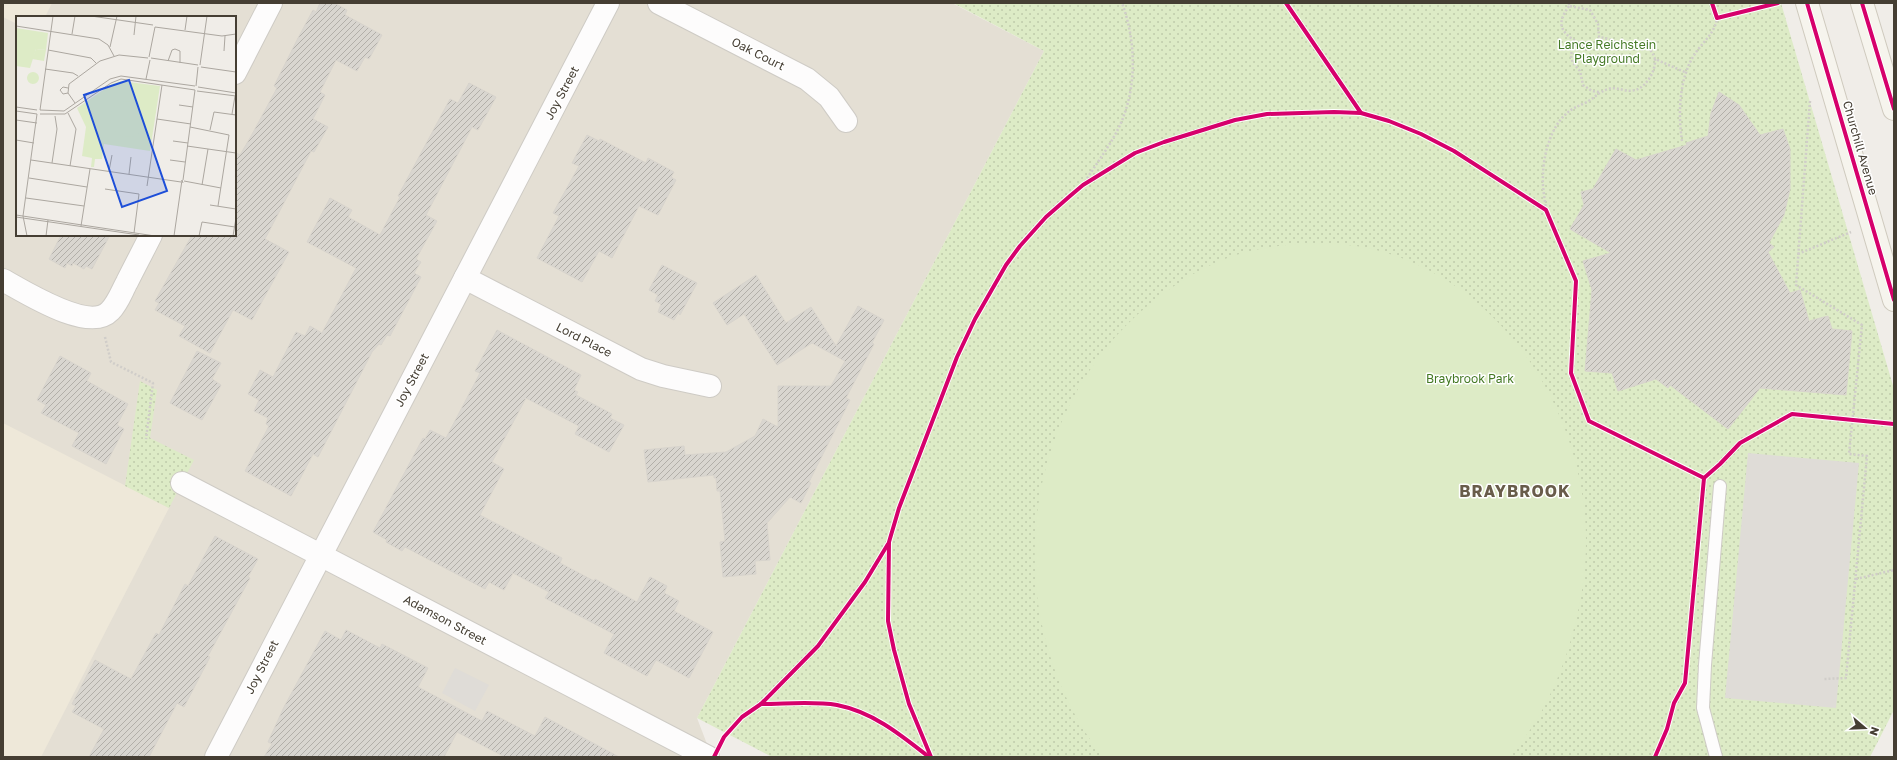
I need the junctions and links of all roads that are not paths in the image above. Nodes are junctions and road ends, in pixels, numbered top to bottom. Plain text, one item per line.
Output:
1 (271, 3) edge
2 (608, 3) edge
3 (659, 3) edge
4 (1807, 3) edge
5 (1862, 3) edge
6 (236, 71) edge
7 (1894, 109) edge
8 (846, 121) dead end
9 (150, 236) edge
10 (465, 278) junction
11 (3, 280) edge
12 (1893, 296) edge
13 (710, 386) dead end
14 (182, 483) dead end
15 (1720, 486) dead end
16 (320, 554) junction
17 (216, 757) edge
18 (708, 757) edge
19 (1716, 757) edge

1 - 6 street
2 - 10 street, Joy Street
3 - 8 street, Oak Court
4 - 12 main road, Churchill Avenue
5 - 7 main road
9 - 11 street
10 - 13 street, Lord Place
10 - 16 street, Joy Street
14 - 16 street, Adamson Street
15 - 19 lane
16 - 17 street, Joy Street
16 - 18 street, Adamson Street

